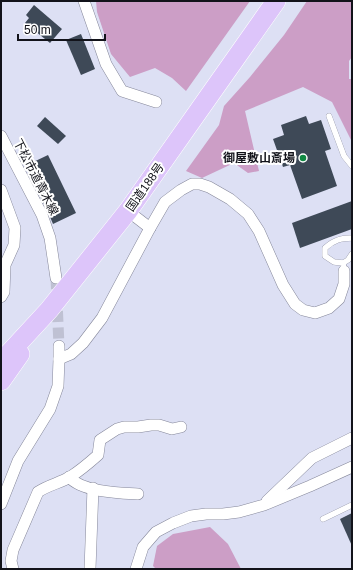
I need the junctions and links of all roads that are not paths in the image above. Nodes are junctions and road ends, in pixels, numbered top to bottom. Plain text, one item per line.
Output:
1 (84, 1) edge
2 (276, 1) edge
3 (156, 102) dead end
4 (329, 116) dead end
5 (1, 136) edge
6 (352, 166) edge
7 (1, 190) edge
8 (128, 212) junction
9 (150, 228) junction
10 (352, 238) edge
11 (352, 254) edge
12 (3, 264) edge
13 (346, 273) edge
14 (56, 278) tunnel mouth
15 (1, 298) edge
16 (49, 310) junction
17 (58, 346) tunnel mouth
18 (59, 359) junction
19 (1, 362) edge
20 (1, 381) edge
21 (181, 427) dead end
22 (352, 438) edge
23 (352, 468) edge
24 (69, 477) junction
25 (93, 488) junction
26 (138, 494) dead end
27 (1, 504) edge
28 (264, 505) junction
29 (352, 505) edge
30 (323, 518) dead end
31 (13, 569) edge
32 (90, 569) edge
33 (136, 569) edge

1 - 3 street
2 - 8 highway, 国道188号
4 - 6 lane
5 - 14 street, 下松市道青木線
7 - 12 street
8 - 9 street
8 - 16 highway, 国道188号
9 - 13 street
9 - 18 street
10 - 13 lane
11 - 13 lane
12 - 15 street
16 - 19 highway, 国道188号
16 - 20 highway
17 - 18 street
18 - 27 street
21 - 24 street
22 - 28 street
23 - 28 street
24 - 25 street
24 - 31 street
25 - 26 street
25 - 32 street
28 - 33 street
29 - 30 lane

